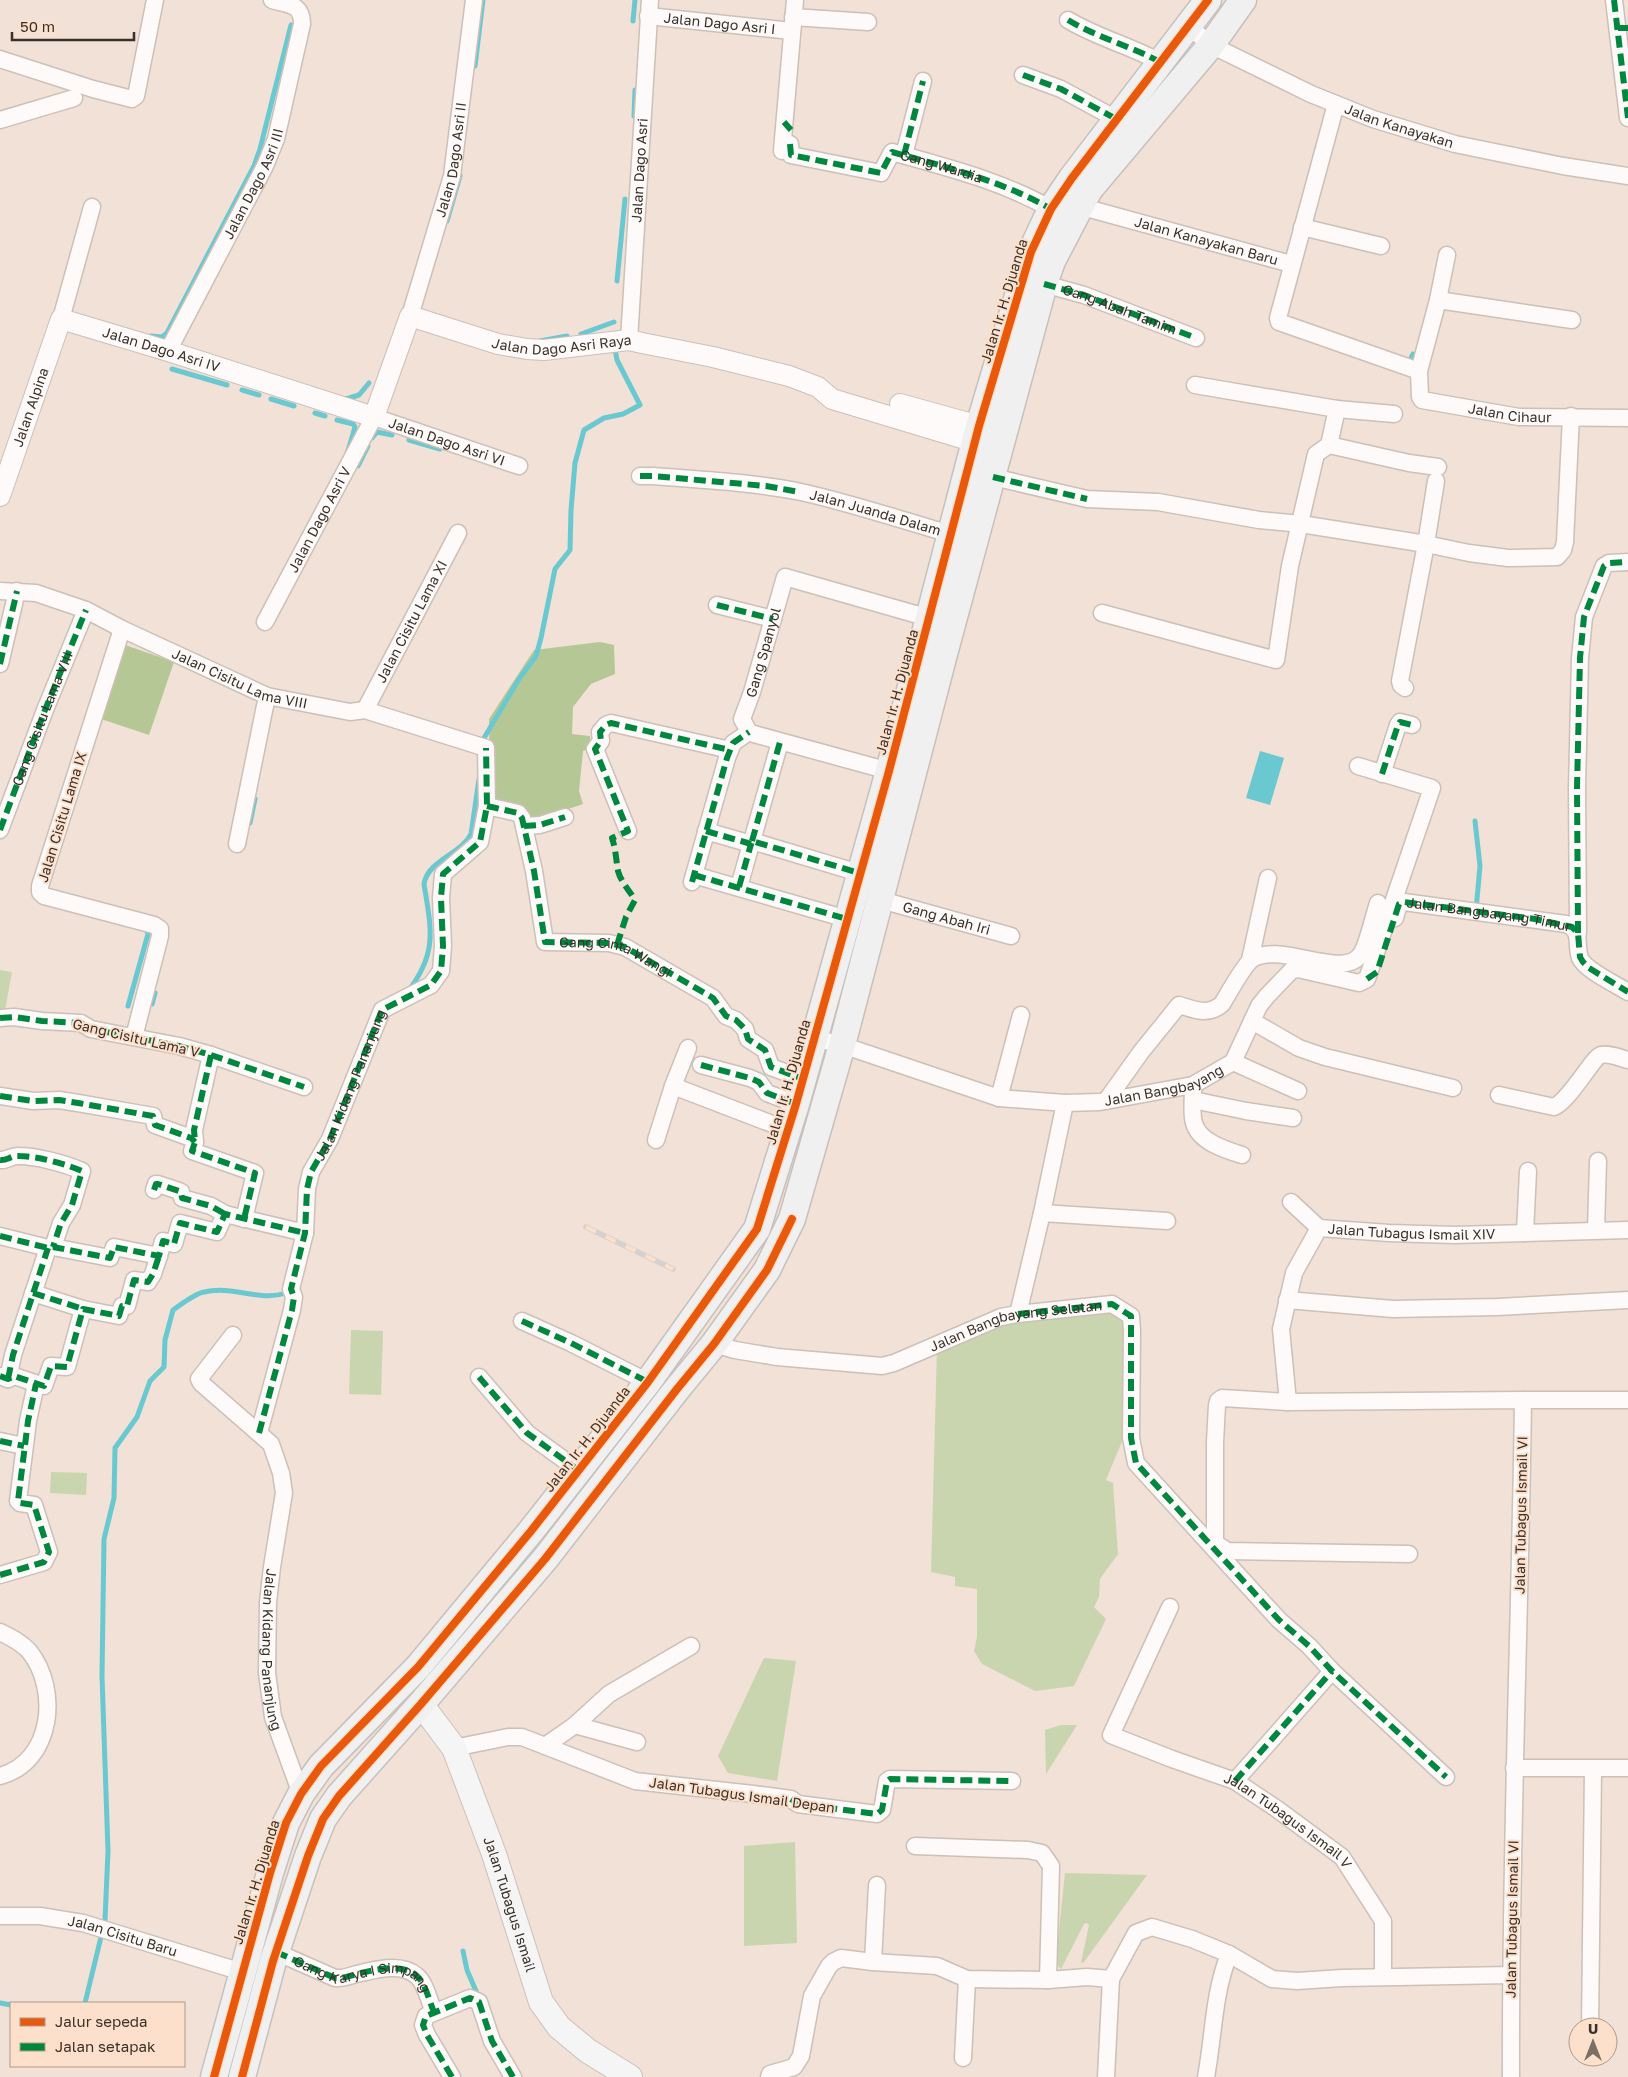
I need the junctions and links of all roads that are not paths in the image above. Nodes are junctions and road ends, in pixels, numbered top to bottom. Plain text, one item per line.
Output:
1 (156, 0) edge
2 (272, 0) edge
3 (474, 0) edge
4 (795, 0) edge
5 (1208, 0) edge
6 (1243, 0) edge
7 (1614, 0) edge
8 (649, 8) edge
9 (1068, 20) dead end
10 (868, 22) dead end
11 (792, 24) junction
12 (1188, 26) junction
13 (1623, 28) edge
14 (1211, 45) junction
15 (0, 58) edge
16 (1162, 64) junction
17 (1023, 75) dead end
18 (923, 81) dead end
19 (74, 98) dead end
20 (1336, 104) junction
21 (1628, 118) edge
22 (0, 120) edge
23 (1118, 120) junction
24 (904, 155) junction
25 (1628, 176) edge
26 (1079, 206) junction
27 (92, 207) dead end
28 (1051, 209) junction
29 (1302, 226) junction
30 (1380, 246) dead end
31 (1447, 255) dead end
32 (1291, 264) junction
33 (1042, 265) junction
34 (1438, 300) junction
35 (410, 316) junction
36 (61, 319) junction
37 (1572, 320) dead end
38 (1196, 338) dead end
39 (629, 340) junction
40 (168, 351) junction
41 (1419, 371) junction
42 (1195, 385) dead end
43 (1336, 409) junction
44 (1394, 414) dead end
45 (1571, 416) junction
46 (374, 417) junction
47 (1628, 418) edge
48 (977, 434) junction
49 (1329, 445) junction
50 (519, 466) dead end
51 (640, 476) dead end
52 (993, 477) junction
53 (0, 496) edge
54 (1301, 524) junction
55 (458, 533) dead end
56 (951, 534) junction
57 (1426, 544) junction
58 (1628, 562) edge
59 (0, 591) edge
60 (17, 591) junction
61 (717, 605) dead end
62 (86, 610) junction
63 (1102, 613) dead end
64 (929, 618) junction
65 (773, 619) junction
66 (265, 622) dead end
67 (122, 629) junction
68 (0, 664) edge
69 (1405, 688) dead end
70 (267, 696) junction
71 (365, 710) junction
72 (1412, 725) dead end
73 (749, 732) junction
74 (911, 732) junction
75 (780, 742) junction
76 (486, 748) joint
77 (730, 750) junction
78 (1358, 766) dead end
79 (889, 771) junction
80 (1382, 774) junction
81 (487, 806) junction
82 (565, 817) dead end
83 (524, 826) junction
84 (0, 830) edge
85 (628, 831) dead end
86 (706, 831) junction
87 (752, 843) junction
88 (237, 844) dead end
89 (860, 873) junction
90 (1268, 878) dead end
91 (740, 888) junction
92 (881, 900) junction
93 (1378, 903) dead end
94 (847, 919) junction
95 (1578, 933) junction
96 (1011, 936) dead end
97 (1250, 960) junction
98 (1367, 979) junction
99 (1628, 992) edge
100 (1021, 1015) dead end
101 (0, 1018) edge
102 (1252, 1021) junction
103 (134, 1037) junction
104 (814, 1038) junction
105 (842, 1045) junction
106 (688, 1048) dead end
107 (211, 1055) junction
108 (1628, 1060) edge
109 (1233, 1062) junction
110 (701, 1065) dead end
111 (803, 1079) junction
112 (673, 1086) junction
113 (304, 1087) dead end
114 (1453, 1088) dead end
115 (1298, 1091) dead end
116 (1193, 1093) junction
117 (1499, 1095) dead end
118 (0, 1096) edge
119 (999, 1098) junction
120 (1106, 1101) junction
121 (1065, 1103) junction
122 (796, 1104) junction
123 (1293, 1118) dead end
124 (788, 1130) junction
125 (656, 1140) dead end
126 (195, 1142) junction
127 (1242, 1155) dead end
128 (0, 1160) edge
129 (1598, 1161) dead end
130 (1528, 1171) dead end
131 (154, 1190) dead end
132 (1291, 1202) dead end
133 (764, 1206) junction
134 (1042, 1213) junction
135 (226, 1214) junction
136 (244, 1219) junction
137 (792, 1219) junction
138 (1166, 1221) dead end
139 (1319, 1228) junction
140 (1596, 1230) junction
141 (1628, 1230) edge
142 (305, 1233) junction
143 (1525, 1233) junction
144 (0, 1236) edge
145 (50, 1248) junction
146 (159, 1256) junction
147 (33, 1293) junction
148 (1287, 1300) junction
149 (1628, 1300) edge
150 (83, 1308) junction
151 (1018, 1314) junction
152 (522, 1322) dead end
153 (233, 1335) dead end
154 (714, 1344) junction
155 (4, 1377) edge
156 (480, 1378) dead end
157 (648, 1382) junction
158 (36, 1384) junction
159 (1523, 1400) junction
160 (1628, 1400) edge
161 (1288, 1402) junction
162 (259, 1433) junction
163 (0, 1442) edge
164 (24, 1446) junction
165 (578, 1470) junction
166 (531, 1531) junction
167 (1213, 1544) junction
168 (552, 1550) junction
169 (1410, 1554) dead end
170 (0, 1575) edge
171 (1170, 1607) dead end
172 (0, 1632) edge
173 (691, 1646) dead end
174 (1332, 1671) junction
175 (421, 1704) junction
176 (575, 1725) junction
177 (636, 1742) dead end
178 (546, 1746) junction
179 (454, 1748) junction
180 (1514, 1768) junction
181 (1593, 1768) junction
182 (1628, 1768) edge
183 (0, 1776) edge
184 (1446, 1777) dead end
185 (1235, 1781) junction
186 (1012, 1782) dead end
187 (301, 1794) junction
188 (915, 1846) dead end
189 (877, 1884) dead end
190 (0, 1916) edge
191 (276, 1952) junction
192 (1229, 1954) junction
193 (873, 1962) junction
194 (234, 1970) junction
195 (1510, 1975) junction
196 (1383, 1977) junction
197 (1111, 1979) junction
198 (967, 1980) junction
199 (1048, 1980) junction
200 (434, 2012) junction
201 (1590, 2017) edge
202 (963, 2058) dead end
203 (214, 2077) edge
204 (242, 2077) edge
205 (452, 2077) edge
206 (513, 2077) edge
207 (630, 2077) edge
208 (769, 2077) edge
209 (1106, 2077) edge
210 (1206, 2077) edge
211 (1511, 2077) edge

1 - 15 street
2 - 40 street, Jalan Dago Asri III
3 - 35 street, Jalan Dago Asri II
4 - 11 street
5 - 12 main road, Jalan Ir. H. Djuanda
6 - 14 main road, Jalan Ir. H. Djuanda
7 - 13 street
8 - 11 street, Jalan Dago Asri I
8 - 39 street, Jalan Dago Asri
9 - 16 street
10 - 11 street, Jalan Dago Asri I
11 - 24 street, Gang Wardia
12 - 14 street, Jalan Kanayakan
12 - 16 main road, Jalan Ir. H. Djuanda
13 - 21 street
14 - 20 street, Jalan Kanayakan
14 - 26 main road, Jalan Ir. H. Djuanda
16 - 23 main road, Jalan Ir. H. Djuanda
17 - 23 street
18 - 24 street
19 - 22 street
20 - 25 street, Jalan Kanayakan
20 - 29 street, Jalan Kanayakan Baru
23 - 28 main road, Jalan Ir. H. Djuanda
24 - 28 street, Gang Wardia
26 - 32 street, Jalan Kanayakan Baru
26 - 33 main road, Jalan Ir. H. Djuanda
27 - 36 street
28 - 33 main road, Jalan Ir. H. Djuanda
29 - 30 street
29 - 32 street, Jalan Kanayakan Baru
31 - 34 street
32 - 41 street
33 - 38 street, Gang Abah Tamim
33 - 48 main road, Jalan Ir. H. Djuanda
33 - 52 main road, Jalan Ir. H. Djuanda
34 - 37 street
34 - 41 street
35 - 39 street, Jalan Dago Asri Raya
35 - 46 street
36 - 40 street, Jalan Dago Asri IV
36 - 53 street, Jalan Alpina
39 - 48 street, Jalan Dago Asri Raya
40 - 46 street, Jalan Dago Asri IV
41 - 45 street, Jalan Cihaur
42 - 43 street
43 - 44 street
43 - 49 street
45 - 47 street, Jalan Cihaur
45 - 57 street
46 - 50 street, Jalan Dago Asri VI
46 - 66 street, Jalan Dago Asri V
48 - 56 main road, Jalan Ir. H. Djuanda
49 - 54 street
49 - 57 street
51 - 56 street, Jalan Juanda Dalam
52 - 54 street
52 - 74 main road, Jalan Ir. H. Djuanda
54 - 57 street
54 - 63 street
55 - 71 street, Jalan Cisitu Lama XI
56 - 64 main road, Jalan Ir. H. Djuanda
57 - 69 street
58 - 95 street
59 - 60 street, Jalan Cisitu Lama VIII
60 - 62 street, Jalan Cisitu Lama VIII
60 - 68 street
61 - 65 street
62 - 67 street, Jalan Cisitu Lama VIII
62 - 84 street, Gang Cisitu Lama VIII
64 - 65 street, Gang Spanyol
64 - 74 main road, Jalan Ir. H. Djuanda
65 - 73 street, Gang Spanyol
67 - 70 street, Jalan Cisitu Lama VIII
67 - 103 street, Jalan Cisitu Lama IX
70 - 71 street, Jalan Cisitu Lama VIII
70 - 88 street
71 - 76 street, Jalan Cisitu Lama VIII
72 - 80 street
73 - 75 street
73 - 77 street
74 - 79 main road, Jalan Ir. H. Djuanda
74 - 92 main road, Jalan Ir. H. Djuanda
75 - 79 street
75 - 87 street
76 - 81 street, Jalan Kidang Pananjung
77 - 85 street
77 - 86 street
78 - 80 street
79 - 89 main road, Jalan Ir. H. Djuanda
80 - 98 street
81 - 83 street
81 - 142 street, Jalan Kidang Pananjung
82 - 83 street
83 - 111 street, Gang Cinta Wangi
86 - 87 street
86 - 91 street
87 - 89 street
87 - 91 street
89 - 94 main road, Jalan Ir. H. Djuanda
90 - 97 street
91 - 94 street
92 - 96 street, Gang Abah Iri
92 - 105 main road, Jalan Ir. H. Djuanda
93 - 97 street
94 - 104 main road, Jalan Ir. H. Djuanda
95 - 98 street, Jalan Bangbayang Timur
95 - 99 street, Jalan Bangbayang Timur
97 - 120 street
98 - 102 street, Jalan Bangbayang
100 - 119 street
101 - 103 street, Gang Cisitu Lama V
102 - 109 street, Jalan Bangbayang
102 - 114 street
103 - 107 street, Gang Cisitu Lama V
104 - 105 street, Jalan Bangbayang
104 - 111 main road, Jalan Ir. H. Djuanda
105 - 119 street, Jalan Bangbayang
105 - 137 main road, Jalan Ir. H. Djuanda
106 - 112 street
107 - 113 street, Gang Cisitu Lama V
107 - 126 street, Gang Cisitu Lama V
108 - 117 street
109 - 115 street
109 - 116 street, Jalan Bangbayang
110 - 122 street
111 - 122 main road, Jalan Ir. H. Djuanda
112 - 124 street
112 - 125 street
116 - 120 street, Jalan Bangbayang
116 - 123 street
116 - 127 street
118 - 126 street
119 - 121 street, Jalan Bangbayang
120 - 121 street, Jalan Bangbayang
121 - 134 street
122 - 124 main road, Jalan Ir. H. Djuanda
124 - 133 main road, Jalan Ir. H. Djuanda
126 - 136 street
128 - 145 street
129 - 140 street
130 - 143 street
131 - 135 street
132 - 139 street
133 - 137 main road
133 - 157 main road, Jalan Ir. H. Djuanda
134 - 138 street
134 - 151 street
135 - 136 street
135 - 146 street
136 - 142 street
137 - 154 main road, Jalan Ir. H. Djuanda
139 - 143 street, Jalan Tubagus Ismail XIV
139 - 148 street, Jalan Tubagus Ismail XIV
140 - 141 street, Jalan Tubagus Ismail XIV
140 - 143 street, Jalan Tubagus Ismail XIV
142 - 162 street, Jalan Kidang Pananjung
144 - 145 street
145 - 146 street
145 - 147 street
146 - 150 street
147 - 150 street
147 - 155 street
148 - 149 street
148 - 161 street, Jalan Tubagus Ismail XIV
150 - 158 street
151 - 154 street, Jalan Bangbayang Selatan
151 - 167 street, Jalan Bangbayang Selatan
152 - 157 street
153 - 162 street
154 - 168 main road, Jalan Ir. H. Djuanda
155 - 158 street
156 - 165 street
157 - 165 main road, Jalan Ir. H. Djuanda
158 - 164 street
159 - 160 street
159 - 161 street
159 - 180 street, Jalan Tubagus Ismail VI
161 - 167 street
162 - 187 street, Jalan Kidang Pananjung
163 - 164 street
164 - 170 street
165 - 166 main road, Jalan Ir. H. Djuanda
166 - 168 main road
166 - 187 main road, Jalan Ir. H. Djuanda
167 - 169 street
167 - 174 street, Jalan Bangbayang Selatan
168 - 175 main road, Jalan Ir. H. Djuanda
171 - 185 street, Jalan Tubagus Ismail V
172 - 183 street
173 - 176 street
174 - 184 street, Jalan Bangbayang Selatan
174 - 185 street
175 - 179 main road, Jalan Tubagus Ismail
175 - 191 main road, Jalan Ir. H. Djuanda
176 - 177 street
176 - 178 street
178 - 179 street, Jalan Tubagus Ismail Depan
178 - 186 street, Jalan Tubagus Ismail Depan
179 - 207 main road, Jalan Tubagus Ismail
180 - 181 street
180 - 195 street, Jalan Tubagus Ismail VI
181 - 182 street
181 - 201 street
185 - 196 street, Jalan Tubagus Ismail V
187 - 194 main road, Jalan Ir. H. Djuanda
188 - 199 street
189 - 193 street
190 - 194 street, Jalan Cisitu Baru
191 - 200 street, Gang Karya I Simpang
191 - 204 main road, Jalan Ir. H. Djuanda
192 - 196 street
192 - 197 street
192 - 210 street
193 - 198 street
193 - 208 street
194 - 203 main road, Jalan Ir. H. Djuanda
195 - 196 street
195 - 211 street, Jalan Tubagus Ismail VI
197 - 199 street
197 - 209 street
198 - 199 street
198 - 202 street
200 - 205 street
200 - 206 street

